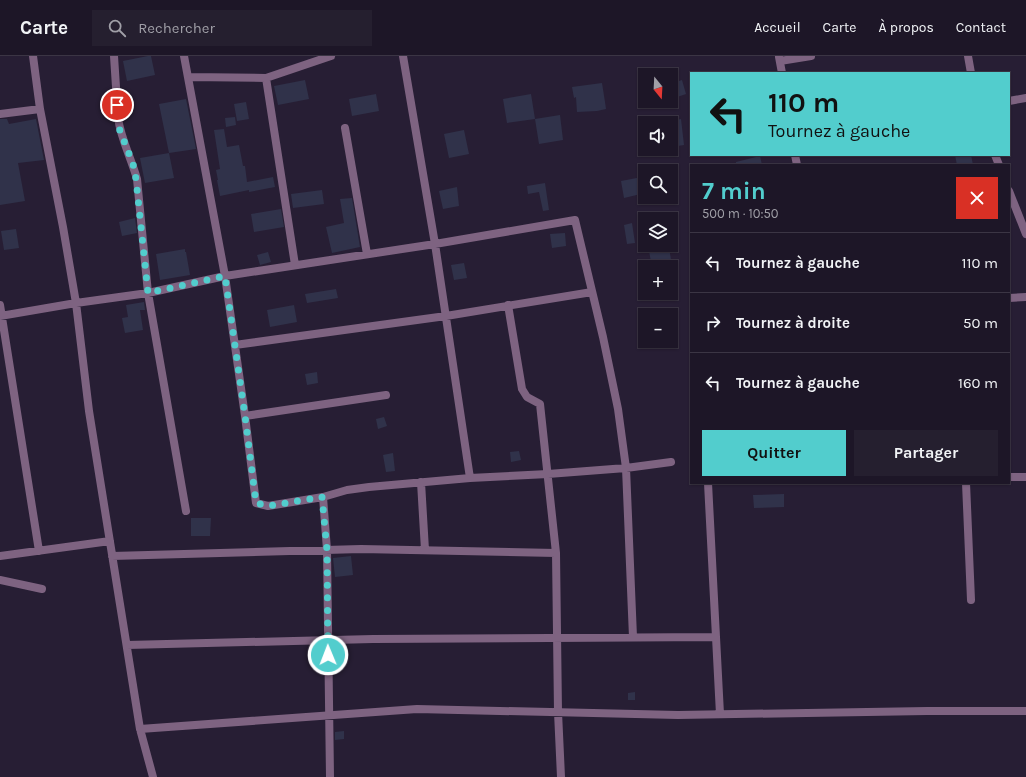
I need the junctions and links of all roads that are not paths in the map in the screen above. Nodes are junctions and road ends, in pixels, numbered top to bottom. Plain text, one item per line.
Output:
1 (33, 56) edge
2 (114, 56) edge
3 (184, 56) edge
4 (331, 56) edge
5 (403, 56) edge
6 (811, 56) edge
7 (968, 56) edge
8 (779, 59) edge
9 (782, 72) edge
10 (971, 72) edge
11 (188, 78) junction
12 (266, 78) junction
13 (1026, 98) edge
14 (1010, 101) edge
15 (40, 109) junction
16 (0, 114) edge
17 (345, 128) dead end
18 (1010, 193) edge
19 (1024, 225) edge
20 (1026, 234) edge
21 (435, 244) junction
22 (368, 254) junction
23 (295, 265) junction
24 (225, 276) junction
25 (592, 292) junction
26 (148, 293) junction
27 (1026, 297) edge
28 (1010, 298) edge
29 (76, 303) junction
30 (0, 305) edge
31 (508, 306) junction
32 (1, 316) edge
33 (446, 316) junction
34 (235, 344) junction
35 (386, 395) dead end
36 (245, 416) junction
37 (671, 462) dead end
38 (626, 468) junction
39 (548, 474) junction
40 (1026, 476) edge
41 (1010, 477) edge
42 (470, 478) junction
43 (421, 482) junction
44 (708, 484) edge
45 (966, 484) edge
46 (322, 497) junction
47 (186, 511) dead end
48 (110, 541) junction
49 (327, 550) junction
50 (425, 550) junction
51 (38, 551) junction
52 (556, 552) junction
53 (0, 556) edge
54 (112, 556) junction
55 (0, 580) edge
56 (42, 589) dead end
57 (971, 600) dead end
58 (557, 637) junction
59 (633, 637) junction
60 (716, 637) junction
61 (328, 640) junction
62 (127, 645) junction
63 (1026, 711) edge
64 (558, 712) junction
65 (720, 714) junction
66 (329, 716) junction
67 (140, 729) junction
68 (153, 777) edge
69 (330, 777) edge
70 (561, 777) edge

1 - 15 street
2 - 26 street
3 - 11 street
4 - 12 street
5 - 21 street
6 - 8 street
7 - 10 street
8 - 9 street
11 - 12 street
11 - 24 street
12 - 23 street
13 - 14 street
15 - 16 street
15 - 29 street
17 - 22 street
18 - 19 street
19 - 20 street
21 - 22 street
21 - 25 street
21 - 33 street
22 - 23 street
23 - 24 street
24 - 26 street
24 - 34 street
25 - 31 street
25 - 38 street
26 - 29 street
26 - 47 street
27 - 28 street
29 - 32 street
29 - 48 street
30 - 32 street
31 - 33 street
31 - 39 street
32 - 51 street
33 - 34 street
33 - 42 street
34 - 36 street
35 - 36 street
36 - 46 street
37 - 38 street
38 - 39 street
38 - 59 street
39 - 42 street
39 - 52 street
40 - 41 street
42 - 43 street
43 - 46 street
43 - 50 street
44 - 60 street
45 - 57 street
46 - 49 street
48 - 51 street
48 - 54 street
49 - 50 street
49 - 54 street
49 - 61 street
50 - 52 street
51 - 53 street
52 - 58 street
54 - 62 street
55 - 56 street
58 - 59 street
58 - 61 street
58 - 64 street
59 - 60 street
60 - 65 street
61 - 62 street
61 - 66 street
62 - 67 street
63 - 65 street
64 - 65 street
64 - 66 street
64 - 70 street
66 - 67 street
66 - 69 street
67 - 68 street

